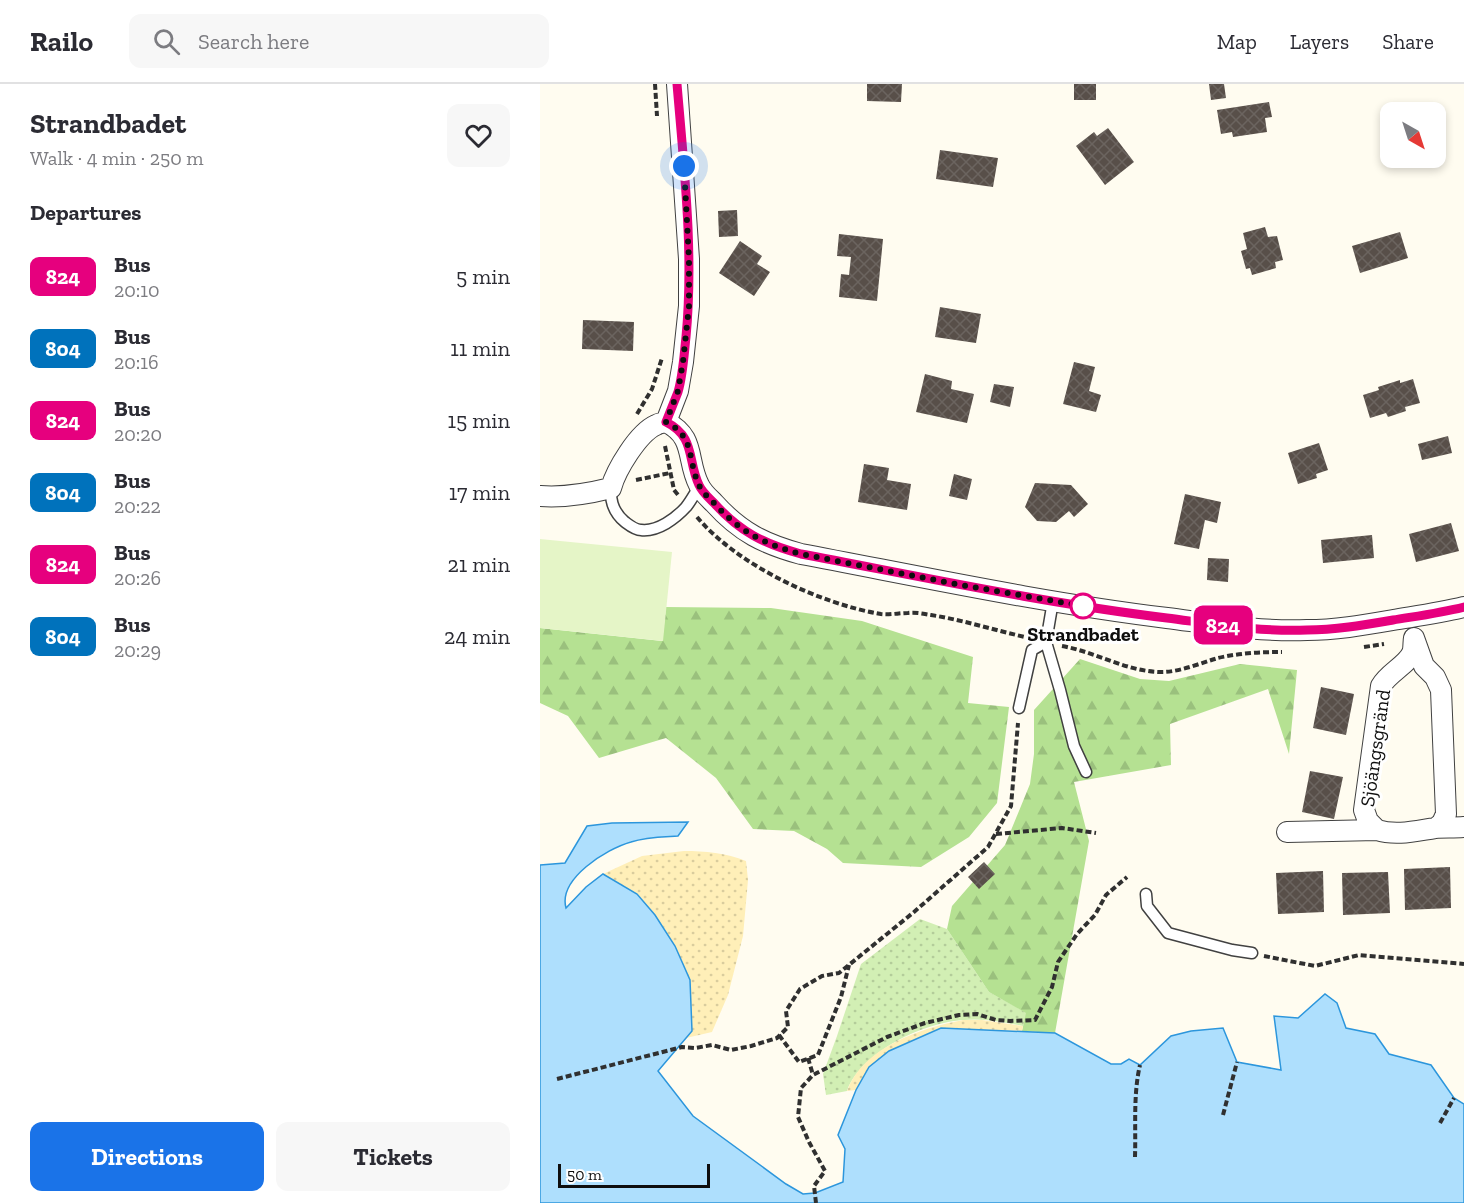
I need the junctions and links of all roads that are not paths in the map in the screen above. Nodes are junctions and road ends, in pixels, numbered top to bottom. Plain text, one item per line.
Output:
1 (677, 84) edge
2 (666, 422) junction
3 (699, 487) junction
4 (611, 488) junction
5 (540, 496) edge
6 (1053, 601) junction
7 (1464, 607) edge
8 (1414, 617) junction
9 (1414, 638) junction
10 (1046, 642) junction
11 (1019, 708) road end
12 (1086, 772) dead end
13 (1464, 827) edge
14 (1436, 828) junction
15 (1377, 830) junction
16 (1287, 832) dead end
17 (1146, 894) dead end
18 (1252, 953) road end

1 - 2 street
2 - 3 street
2 - 4 street
3 - 4 lane
3 - 6 street
4 - 5 street
6 - 8 street
6 - 10 lane
7 - 8 street
8 - 9 street, Sjöängsgränd
9 - 14 street, Sjöängsgränd
9 - 15 street, Sjöängsgränd
10 - 11 lane
10 - 12 lane
13 - 14 street, Sjöängsgränd
14 - 15 street, Sjöängsgränd
15 - 16 street, Sjöängsgränd
17 - 18 lane

